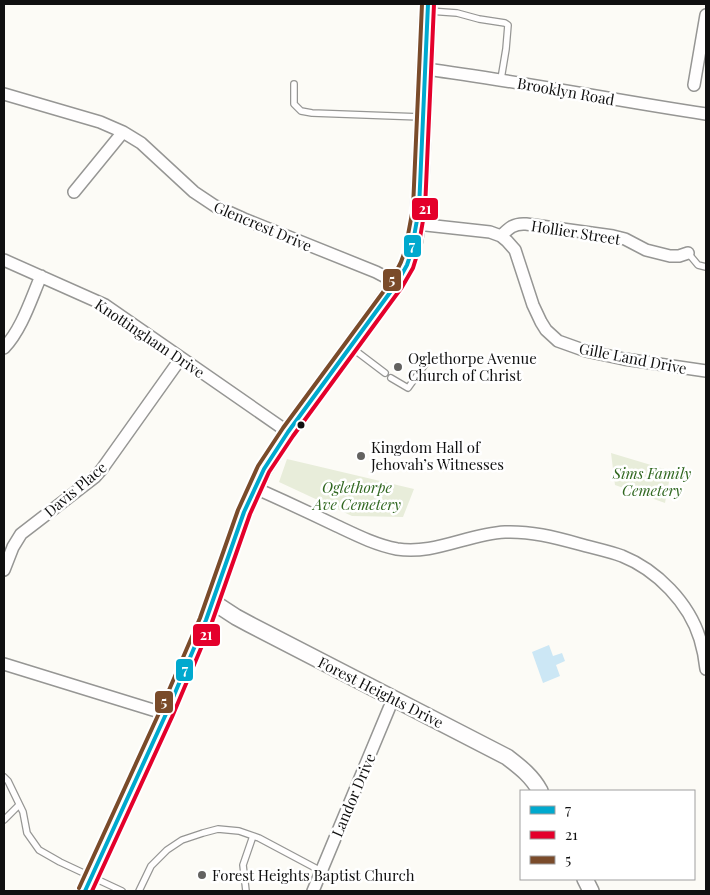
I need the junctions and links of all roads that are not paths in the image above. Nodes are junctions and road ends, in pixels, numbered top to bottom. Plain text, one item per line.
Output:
1 (428, 7) edge
2 (706, 15) edge
3 (425, 69) junction
4 (501, 79) junction
5 (294, 84) dead end
6 (694, 85) dead end
7 (4, 94) edge
8 (706, 114) edge
9 (423, 117) junction
10 (122, 132) junction
11 (74, 192) dead end
12 (417, 224) junction
13 (501, 236) junction
14 (688, 252) joint
15 (4, 260) edge
16 (706, 266) edge
17 (41, 276) junction
18 (397, 283) junction
19 (351, 347) junction
20 (4, 348) edge
21 (181, 358) junction
22 (426, 363) dead end
23 (706, 372) edge
24 (385, 374) dead end
25 (391, 378) dead end
26 (288, 432) junction
27 (255, 488) junction
28 (4, 570) edge
29 (213, 602) junction
30 (4, 664) edge
31 (706, 669) edge
32 (393, 699) junction
33 (166, 714) junction
34 (4, 777) edge
35 (539, 790) edge
36 (19, 805) junction
37 (4, 820) edge
38 (253, 836) junction
39 (322, 871) junction
40 (88, 884) edge
41 (122, 891) edge
42 (139, 891) edge
43 (246, 891) edge
44 (313, 891) edge

1 - 3 main road
1 - 4 lane
2 - 6 street
3 - 4 street, Brooklyn Road
3 - 9 main road
4 - 8 street, Brooklyn Road
5 - 9 lane
7 - 10 street, Glencrest Drive
9 - 12 main road
10 - 11 street
10 - 18 street, Glencrest Drive
12 - 13 street
12 - 18 main road
13 - 14 street, Hollier Street
13 - 23 street, Gille Land Drive
14 - 16 lane, Hollier Street
15 - 17 street, Knottingham Drive
17 - 20 street
17 - 21 street, Knottingham Drive
18 - 19 main road
19 - 24 lane
19 - 26 main road
21 - 26 street, Knottingham Drive
21 - 28 street, Davis Place
22 - 25 lane
26 - 27 main road
27 - 29 main road
27 - 31 street
29 - 32 street, Forest Heights Drive
29 - 33 main road
30 - 33 street
32 - 35 street, Forest Heights Drive
32 - 39 street, Landor Drive
33 - 40 main road
34 - 36 lane
36 - 37 lane
36 - 40 lane
38 - 39 lane
38 - 42 lane
38 - 43 lane
39 - 44 street, Landor Drive
40 - 41 lane

